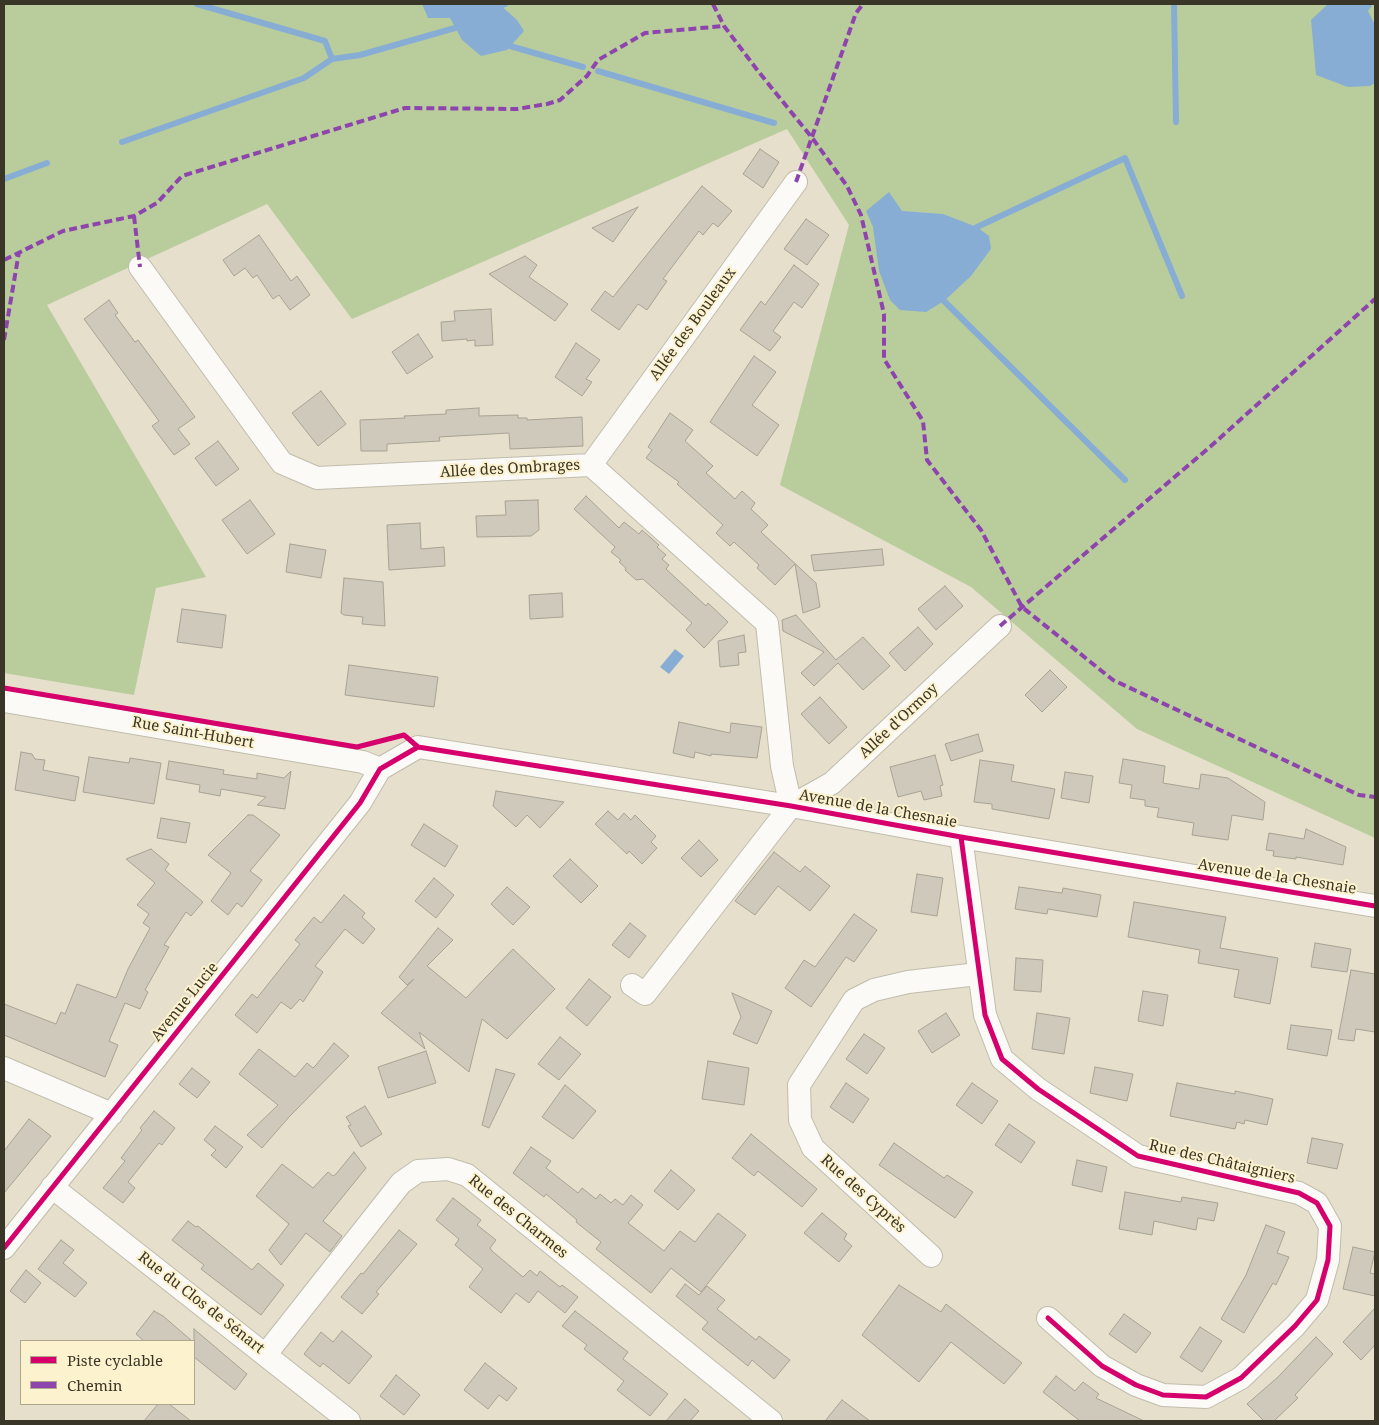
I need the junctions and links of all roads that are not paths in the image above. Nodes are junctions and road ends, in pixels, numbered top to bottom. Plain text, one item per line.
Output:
1 (796, 182) dead end
2 (140, 267) dead end
3 (591, 465) junction
4 (1000, 626) dead end
5 (4, 701) edge
6 (380, 769) junction
7 (791, 806) junction
8 (961, 838) junction
9 (1375, 906) edge
10 (978, 974) junction
11 (632, 985) dead end
12 (4, 1068) edge
13 (112, 1114) junction
14 (52, 1187) junction
15 (4, 1248) edge
16 (931, 1256) dead end
17 (1048, 1318) dead end
18 (266, 1354) junction
19 (349, 1421) edge
20 (771, 1421) edge

1 - 3 street, Allée des Bouleaux
2 - 3 street, Allée des Ombrages
3 - 7 street, Allée des Ombrages
4 - 7 street, Allée d'Ormoy
5 - 6 street, Rue Saint-Hubert
6 - 7 street, Avenue de la Chesnaie
6 - 13 street, Avenue Lucie
7 - 8 street, Avenue de la Chesnaie
7 - 11 street
8 - 9 street, Avenue de la Chesnaie
8 - 10 street, Rue des Châtaigniers
10 - 16 street, Rue des Cyprès
10 - 17 street, Rue des Châtaigniers
12 - 13 street
13 - 14 street, Avenue Lucie
14 - 15 street, Avenue Lucie
14 - 18 street, Rue du Clos de Sénart
18 - 19 street, Rue du Clos de Sénart
18 - 20 street, Rue des Charmes

